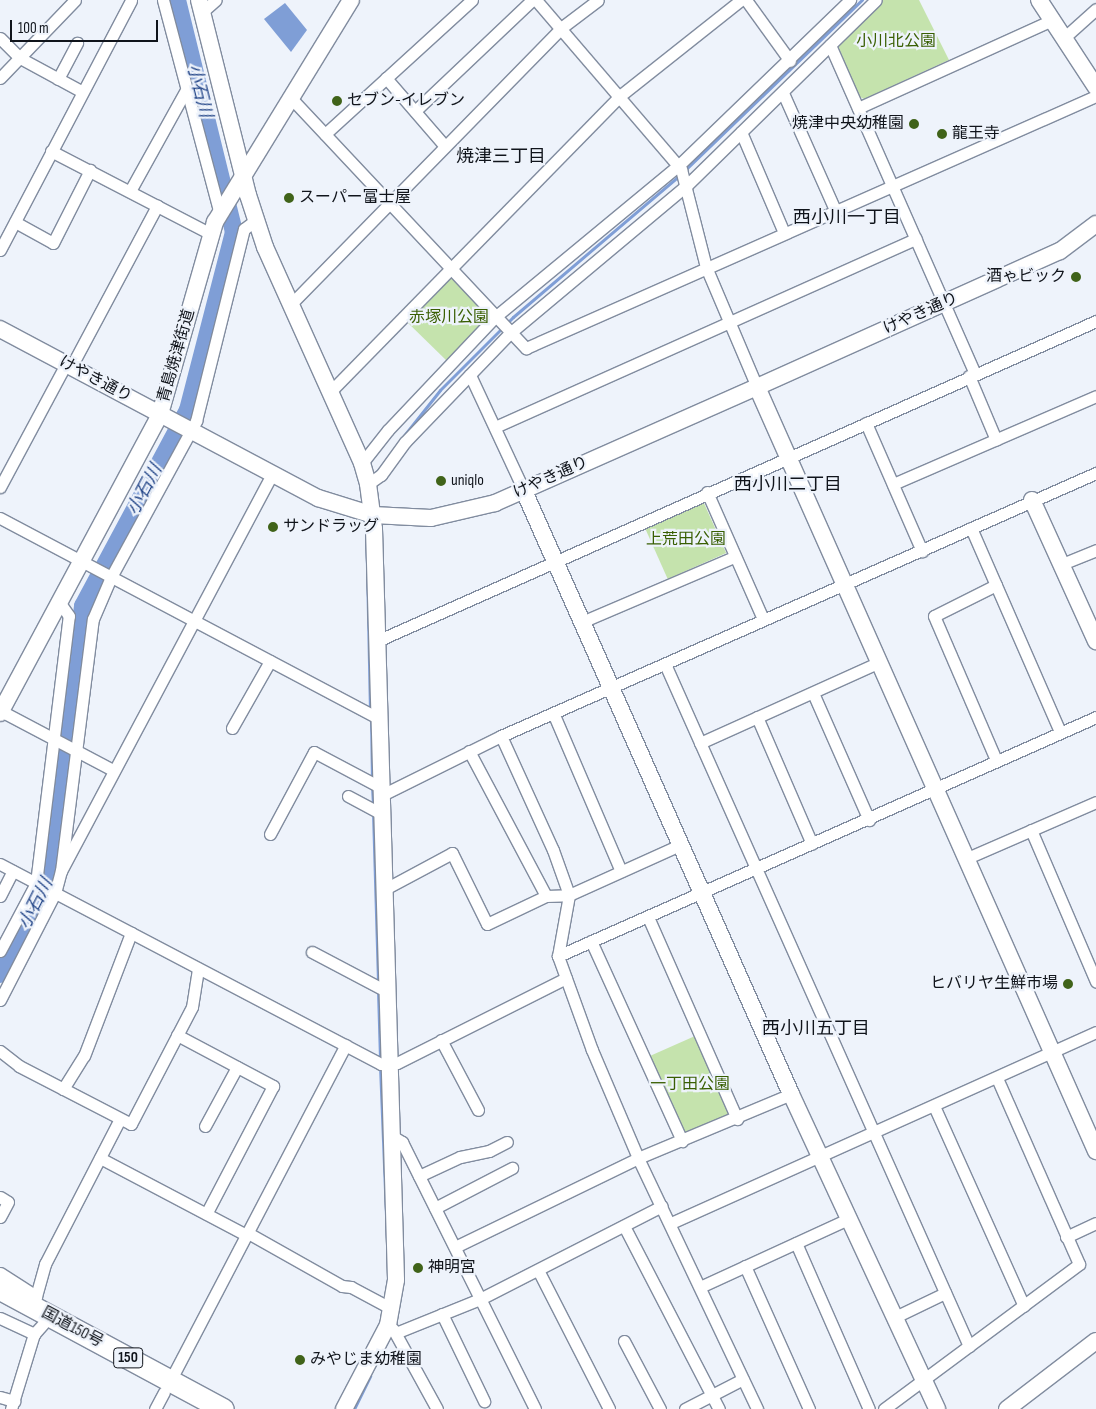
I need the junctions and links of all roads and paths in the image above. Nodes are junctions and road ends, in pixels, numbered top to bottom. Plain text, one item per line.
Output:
1 (75, 0) edge
2 (131, 0) edge
3 (163, 0) edge
4 (216, 0) edge
5 (351, 0) edge
6 (472, 0) edge
7 (532, 0) edge
8 (536, 0) edge
9 (598, 0) edge
10 (741, 0) edge
11 (746, 0) edge
12 (850, 0) edge
13 (876, 0) edge
14 (1039, 0) edge
15 (200, 6) edge
16 (1096, 9) edge
17 (1054, 19) junction
18 (561, 28) junction
19 (1066, 36) junction
20 (0, 38) edge
21 (77, 43) dead end
22 (830, 45) junction
23 (22, 59) junction
24 (790, 61) junction
25 (0, 78) edge
26 (386, 78) junction
27 (58, 79) junction
28 (1096, 87) edge
29 (186, 90) junction
30 (81, 91) junction
31 (783, 93) junction
32 (621, 95) junction
33 (1096, 96) edge
34 (290, 97) junction
35 (858, 108) junction
36 (415, 111) junction
37 (741, 132) junction
38 (325, 134) junction
39 (445, 146) junction
40 (51, 151) junction
41 (680, 167) junction
42 (90, 170) junction
43 (243, 173) junction
44 (687, 184) junction
45 (892, 186) junction
46 (130, 191) junction
47 (390, 203) junction
48 (157, 206) junction
49 (835, 210) junction
50 (220, 214) junction
51 (256, 220) junction
52 (15, 222) junction
53 (1096, 224) edge
54 (784, 233) junction
55 (210, 234) junction
56 (916, 239) junction
57 (0, 250) edge
58 (706, 267) junction
59 (451, 269) junction
60 (944, 304) junction
61 (290, 305) junction
62 (498, 319) junction
63 (1096, 321) edge
64 (731, 322) junction
65 (0, 329) edge
66 (509, 332) junction
67 (68, 365) junction
68 (470, 375) junction
69 (972, 375) junction
70 (757, 387) junction
71 (329, 393) junction
72 (1096, 396) edge
73 (166, 417) junction
74 (866, 423) junction
75 (495, 427) junction
76 (189, 430) junction
77 (996, 440) junction
78 (787, 458) junction
79 (362, 463) junction
80 (1096, 473) edge
81 (272, 474) junction
82 (368, 484) junction
83 (893, 484) junction
84 (0, 487) edge
85 (524, 490) junction
86 (707, 492) junction
87 (1032, 500) junction
88 (373, 515) junction
89 (0, 518) edge
90 (970, 528) junction
91 (1096, 550) edge
92 (922, 551) junction
93 (734, 557) junction
94 (555, 560) junction
95 (88, 564) junction
96 (1062, 564) junction
97 (111, 577) junction
98 (843, 586) junction
99 (996, 586) junction
100 (60, 603) junction
101 (763, 620) junction
102 (193, 621) junction
103 (584, 621) junction
104 (378, 640) junction
105 (1096, 641) edge
106 (270, 661) junction
107 (877, 663) junction
108 (665, 664) junction
109 (612, 686) junction
110 (812, 692) junction
111 (0, 712) edge
112 (554, 715) junction
113 (757, 717) junction
114 (1096, 717) edge
115 (380, 719) junction
116 (232, 728) dead end
117 (1060, 732) junction
118 (501, 736) junction
119 (55, 742) junction
120 (700, 743) junction
121 (469, 751) junction
122 (77, 752) junction
123 (996, 760) junction
124 (114, 770) junction
125 (933, 790) junction
126 (382, 791) junction
127 (348, 796) dead end
128 (1095, 806) edge
129 (383, 815) junction
130 (869, 820) junction
131 (1032, 830) junction
132 (270, 834) dead end
133 (682, 844) junction
134 (812, 844) junction
135 (965, 859) junction
136 (0, 864) edge
137 (756, 868) junction
138 (13, 871) junction
139 (61, 871) junction
140 (621, 871) junction
141 (36, 883) junction
142 (385, 889) junction
143 (53, 892) junction
144 (703, 893) junction
145 (569, 894) junction
146 (0, 896) edge
147 (546, 896) junction
148 (648, 917) junction
149 (132, 933) junction
150 (591, 941) junction
151 (0, 951) edge
152 (312, 952) dead end
153 (558, 956) junction
154 (198, 968) junction
155 (566, 978) junction
156 (1096, 982) edge
157 (388, 992) junction
158 (0, 1000) edge
159 (1096, 1032) edge
160 (178, 1035) junction
161 (442, 1040) junction
162 (346, 1045) junction
163 (0, 1051) edge
164 (1052, 1053) junction
165 (390, 1064) junction
166 (237, 1067) junction
167 (997, 1078) junction
168 (63, 1089) junction
169 (791, 1094) junction
170 (934, 1106) junction
171 (478, 1110) dead end
172 (120, 1118) junction
173 (737, 1118) junction
174 (206, 1126) dead end
175 (877, 1132) junction
176 (392, 1136) junction
177 (682, 1141) junction
178 (507, 1142) dead end
179 (1096, 1151) edge
180 (820, 1157) junction
181 (100, 1158) junction
182 (638, 1158) junction
183 (512, 1168) dead end
184 (419, 1176) junction
185 (0, 1197) edge
186 (662, 1206) junction
187 (435, 1208) junction
188 (206, 1214) junction
189 (0, 1217) edge
190 (848, 1219) junction
191 (671, 1222) junction
192 (1096, 1223) edge
193 (624, 1226) junction
194 (247, 1234) junction
195 (1066, 1237) junction
196 (796, 1243) junction
197 (455, 1247) junction
198 (745, 1266) junction
199 (538, 1270) junction
200 (0, 1273) edge
201 (700, 1287) junction
202 (946, 1293) junction
203 (3, 1299) edge
204 (480, 1300) junction
205 (1024, 1306) junction
206 (392, 1309) junction
207 (442, 1314) junction
208 (37, 1315) junction
209 (893, 1318) junction
210 (393, 1328) junction
211 (624, 1340) dead end
212 (1096, 1341) edge
213 (969, 1346) junction
214 (743, 1379) junction
215 (922, 1382) junction
216 (163, 1394) edge
217 (711, 1396) junction
218 (0, 1397) edge
219 (484, 1401) dead end
220 (13, 1405) edge
221 (195, 1409) edge
222 (223, 1409) edge
223 (344, 1409) edge
224 (437, 1409) edge
225 (535, 1409) edge
226 (609, 1409) edge
227 (660, 1409) edge
228 (684, 1409) edge
229 (719, 1409) edge
230 (757, 1409) edge
231 (809, 1409) edge
232 (868, 1409) edge
233 (884, 1409) edge
234 (937, 1409) edge
235 (1008, 1409) edge

1 - 23 street
2 - 30 street
3 - 29 street
4 - 15 street
5 - 34 street, 青島焼津街道
6 - 26 street
7 - 36 street
8 - 18 street
9 - 18 street
10 - 32 street
11 - 24 street
12 - 24 street
13 - 22 street
14 - 17 street
15 - 43 street
16 - 19 street
17 - 19 street
17 - 35 street
18 - 32 street
18 - 39 street
19 - 28 street
20 - 23 street
21 - 27 street
22 - 31 street
22 - 35 street
23 - 25 street
23 - 27 street
24 - 41 street
26 - 36 street
26 - 38 street
27 - 30 street
29 - 46 street
29 - 50 street
30 - 40 street
31 - 37 street
31 - 49 street
32 - 41 street
32 - 59 street
33 - 45 street
34 - 38 street
34 - 43 street, 青島焼津街道
35 - 45 street
36 - 39 street
37 - 44 street
37 - 54 street
38 - 47 street
39 - 47 street
40 - 42 street
40 - 52 street
41 - 44 street
41 - 62 street
42 - 46 street
42 - 52 street
43 - 50 street, 青島焼津街道
43 - 51 street
44 - 58 street
44 - 66 street
45 - 49 street
45 - 56 street
46 - 48 street
47 - 59 street
47 - 61 street
48 - 55 street
48 - 67 street
49 - 54 street
50 - 55 street, 青島焼津街道
51 - 61 street
51 - 76 street
52 - 57 street
53 - 60 street, けやき通り
54 - 58 street
55 - 73 street, 青島焼津街道
56 - 60 street
56 - 64 street
58 - 64 street
58 - 66 street
59 - 62 street
59 - 71 street
60 - 69 street
60 - 70 street, けやき通り
61 - 71 street
62 - 66 street
62 - 79 street
63 - 69 street
64 - 70 street
64 - 75 street
65 - 67 street, けやき通り
66 - 68 street
67 - 73 street, けやき通り
67 - 84 street
68 - 75 street
68 - 82 street
69 - 74 street
69 - 77 street
70 - 78 street
70 - 85 street, けやき通り
71 - 79 street
72 - 77 street
73 - 76 street, けやき通り
73 - 95 street, 青島焼津街道
74 - 78 street
74 - 83 street
75 - 85 street
76 - 81 street, けやき通り
76 - 97 street
77 - 83 street
78 - 86 street
78 - 98 street
79 - 82 street
80 - 87 street
81 - 88 street, けやき通り
81 - 102 street
82 - 88 street
83 - 92 street
85 - 88 street, けやき通り
85 - 94 street
86 - 93 street
86 - 94 street
87 - 90 street
87 - 96 street
88 - 104 street
89 - 95 street
90 - 92 street
90 - 99 street
91 - 96 street
92 - 98 street
93 - 101 street
93 - 103 street
94 - 103 street
94 - 104 street
95 - 97 street
95 - 100 street, 青島焼津街道
96 - 105 street
97 - 102 street
97 - 122 street
98 - 101 street
98 - 107 street
99 - 117 street
99 - 123 street
100 - 111 street, 青島焼津街道
100 - 119 street
101 - 108 street
102 - 106 street
102 - 124 street
103 - 109 street
104 - 115 street
106 - 115 street
106 - 116 street
107 - 110 street
107 - 125 street
108 - 109 street
108 - 120 street
109 - 112 street
109 - 133 street
110 - 113 street
110 - 130 street
111 - 119 street
112 - 118 street
112 - 140 street
113 - 120 street
113 - 134 street
114 - 117 street
115 - 126 street
117 - 123 street
118 - 121 street
118 - 145 street
119 - 122 street
119 - 141 street
120 - 137 street
121 - 126 street
121 - 147 street
122 - 124 street
122 - 139 street
123 - 125 street
124 - 139 street
125 - 130 street
125 - 135 street
126 - 129 street
126 - 132 street
127 - 129 street
128 - 131 street
129 - 142 street
130 - 134 street
131 - 135 street
131 - 156 street
133 - 140 street
133 - 144 street
134 - 137 street
135 - 164 street
136 - 138 street
137 - 144 street
137 - 175 street
138 - 141 street
138 - 146 street
139 - 143 street
140 - 145 street
141 - 143 street
141 - 151 street
142 - 147 street
142 - 157 street
143 - 149 street
143 - 158 street
144 - 148 street
144 - 169 street
145 - 147 street
145 - 153 street
148 - 150 street
148 - 173 street
149 - 154 street
149 - 168 street
150 - 153 street
150 - 177 street
152 - 157 street
153 - 155 street
154 - 160 street
154 - 162 street
155 - 161 street
155 - 182 street
157 - 165 street
159 - 164 street
160 - 166 street
160 - 172 street
161 - 165 street
161 - 171 street
162 - 165 street
162 - 194 street
163 - 168 street
164 - 167 street
164 - 179 street
165 - 176 street
166 - 174 street
166 - 188 street
167 - 170 street
167 - 195 street
168 - 172 street
169 - 173 street
169 - 180 street
170 - 175 street
170 - 205 street
172 - 181 street
173 - 177 street
175 - 180 street
175 - 202 street
176 - 184 street
176 - 206 street
177 - 182 street
178 - 184 street
180 - 190 street
180 - 191 street
181 - 188 street
181 - 208 street
182 - 186 street
182 - 197 street
183 - 187 street
184 - 187 street
185 - 189 street
186 - 191 street
186 - 193 street
187 - 197 street
188 - 194 street
190 - 196 street
190 - 209 street
191 - 201 street
192 - 195 street
193 - 199 street
193 - 217 street
194 - 206 street
194 - 216 street
195 - 205 street
196 - 198 street
196 - 232 street
197 - 204 street
198 - 201 street
198 - 231 street
199 - 204 street
199 - 226 street
200 - 208 street
201 - 214 street
202 - 209 street
202 - 213 street
203 - 208 highway, 国道150号 / 150
204 - 207 street
204 - 225 street
205 - 213 street
206 - 210 street
207 - 210 street
207 - 219 street
208 - 216 highway, 国道150号 / 150
208 - 220 street
209 - 215 street
210 - 223 street
210 - 224 street
211 - 227 street
212 - 235 street
213 - 215 street
214 - 217 street
214 - 230 street
215 - 233 street
215 - 234 street
216 - 221 highway, 国道150号 / 150
216 - 222 highway, 国道150号 / 150
217 - 228 street
217 - 229 street
218 - 220 street

